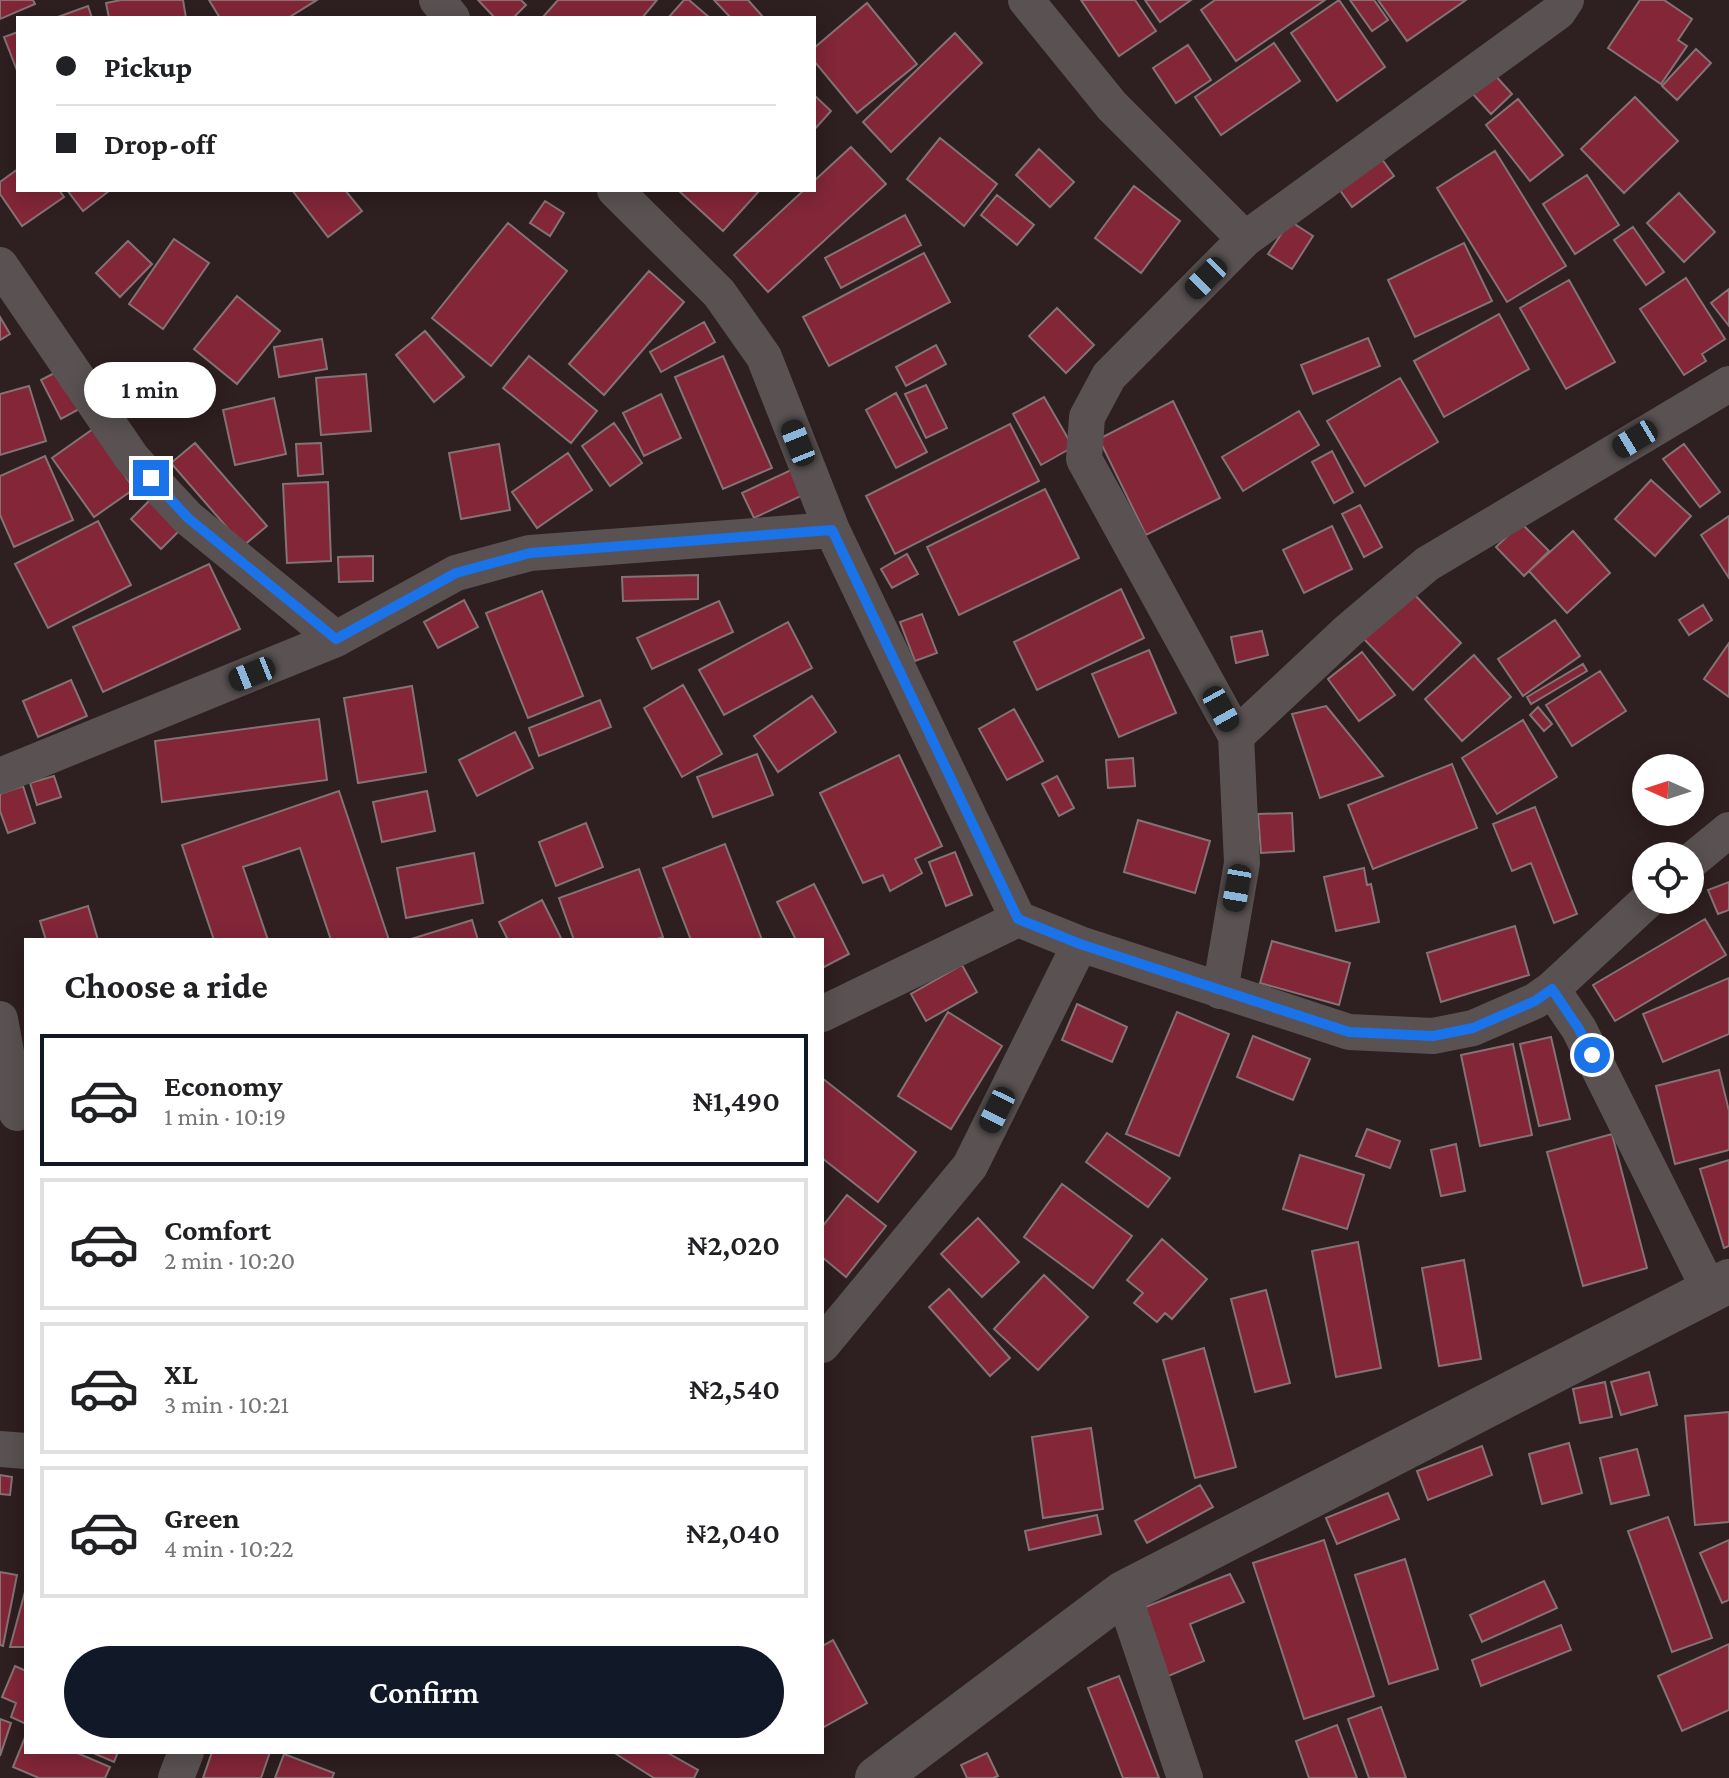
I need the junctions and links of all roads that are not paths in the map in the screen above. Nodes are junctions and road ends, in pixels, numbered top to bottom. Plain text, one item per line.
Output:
1 (437, 0) edge
2 (1026, 0) edge
3 (1566, 0) edge
4 (450, 16) edge
5 (617, 192) edge
6 (1245, 239) junction
7 (0, 265) edge
8 (1729, 384) edge
9 (832, 530) junction
10 (336, 639) junction
11 (1236, 736) junction
12 (0, 776) edge
13 (1729, 830) edge
14 (1704, 851) edge
15 (1633, 914) edge
16 (1018, 919) junction
17 (1080, 944) junction
18 (1552, 989) junction
19 (1220, 991) junction
20 (824, 1013) edge
21 (0, 1019) edge
22 (17, 1113) dead end
23 (1720, 1286) edge
24 (824, 1343) edge
25 (0, 1449) edge
26 (24, 1451) edge
27 (1123, 1593) junction
28 (185, 1754) edge
29 (176, 1778) edge
30 (877, 1778) edge
31 (1185, 1778) edge

1 - 4 street
2 - 6 street
3 - 6 street
5 - 9 street
6 - 11 street
7 - 10 street
8 - 11 street
9 - 10 street
9 - 16 street
10 - 12 street
11 - 19 street
13 - 14 street
15 - 18 street
16 - 17 street
16 - 20 street
17 - 19 street
17 - 24 street
18 - 19 street
18 - 23 street
21 - 22 street
23 - 27 street
25 - 26 street
27 - 30 street
27 - 31 street
28 - 29 street

